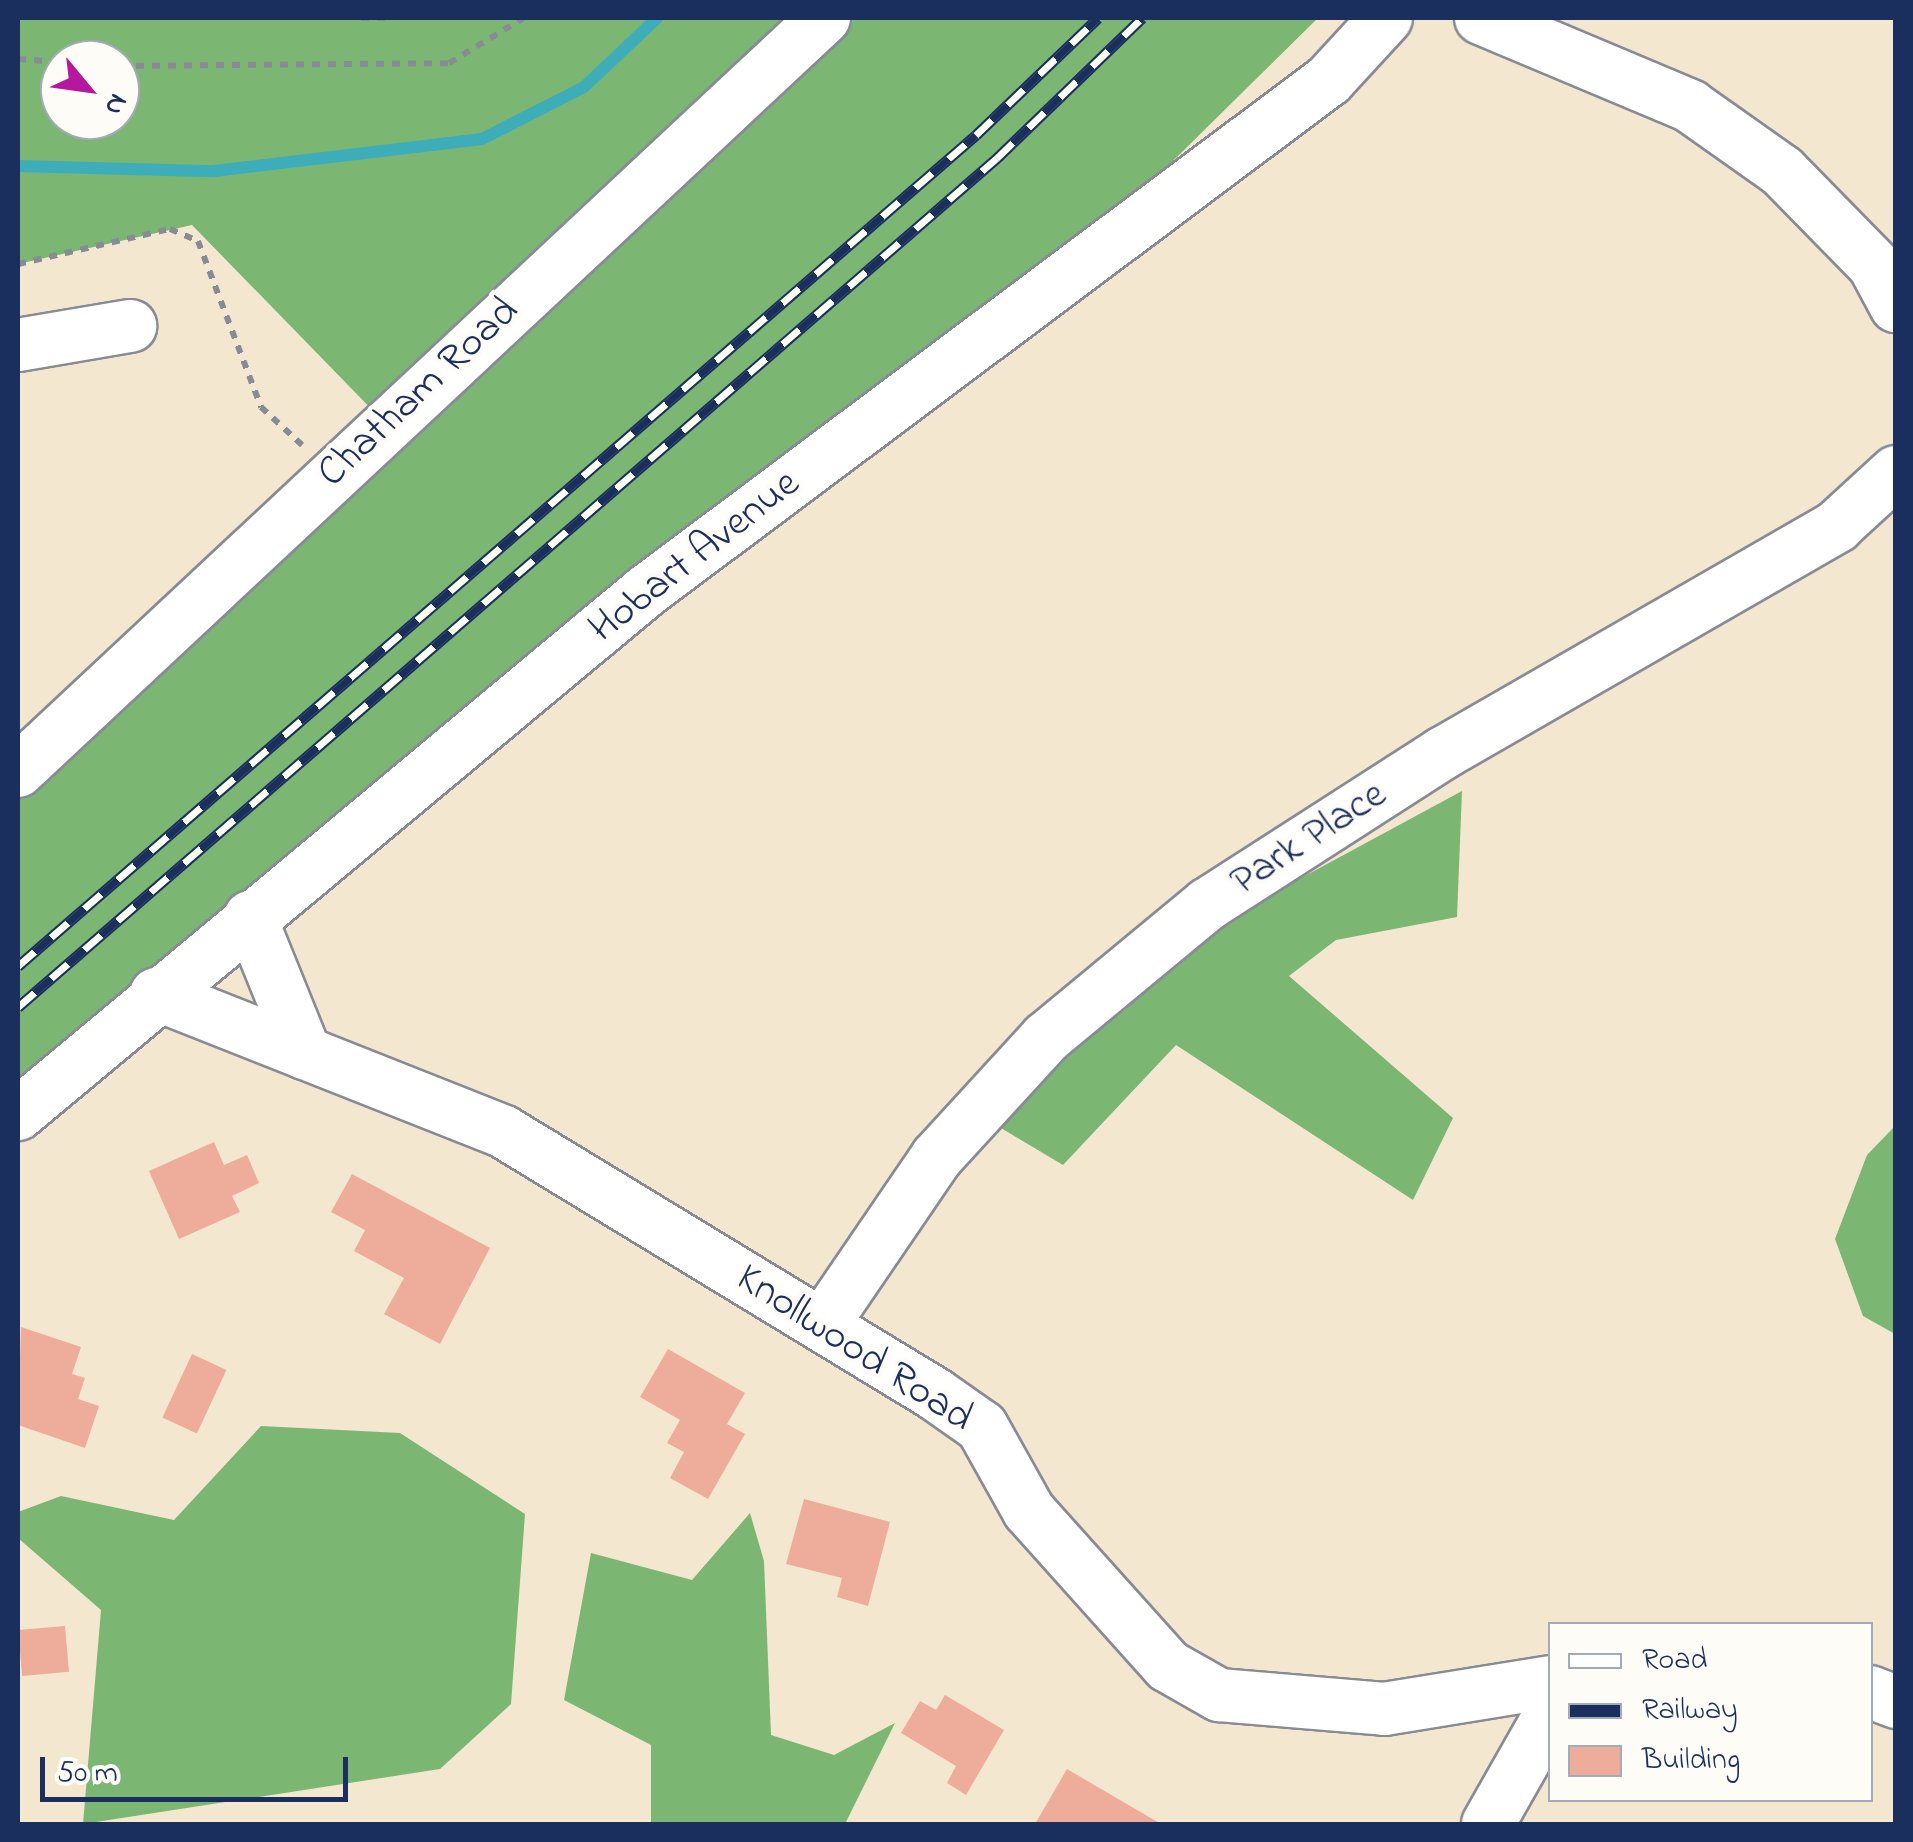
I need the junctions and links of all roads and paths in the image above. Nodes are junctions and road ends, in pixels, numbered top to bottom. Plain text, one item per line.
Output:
1 (361, 18) edge
2 (391, 18) edge
3 (524, 18) edge
4 (824, 18) edge
5 (1386, 18) edge
6 (1481, 18) edge
7 (140, 66) edge
8 (18, 264) edge
9 (1896, 306) edge
10 (130, 326) dead end
11 (18, 344) edge
12 (310, 452) dead end
13 (1896, 472) edge
14 (18, 771) edge
15 (250, 917) junction
16 (156, 994) junction
17 (305, 1053) junction
18 (18, 1114) edge
19 (822, 1324) junction
20 (1548, 1682) edge
21 (1548, 1719) edge
22 (1488, 1824) edge

1 - 2 path
3 - 7 path
4 - 14 street, Chatham Road
5 - 15 street, Hobart Avenue
6 - 9 street
8 - 12 path
10 - 11 street
13 - 19 street, Park Place
15 - 16 street, Hobart Avenue
15 - 17 street
16 - 17 street, Knollwood Road
16 - 18 street, Hobart Avenue
17 - 19 street, Knollwood Road
19 - 20 street, Knollwood Road
21 - 22 street

